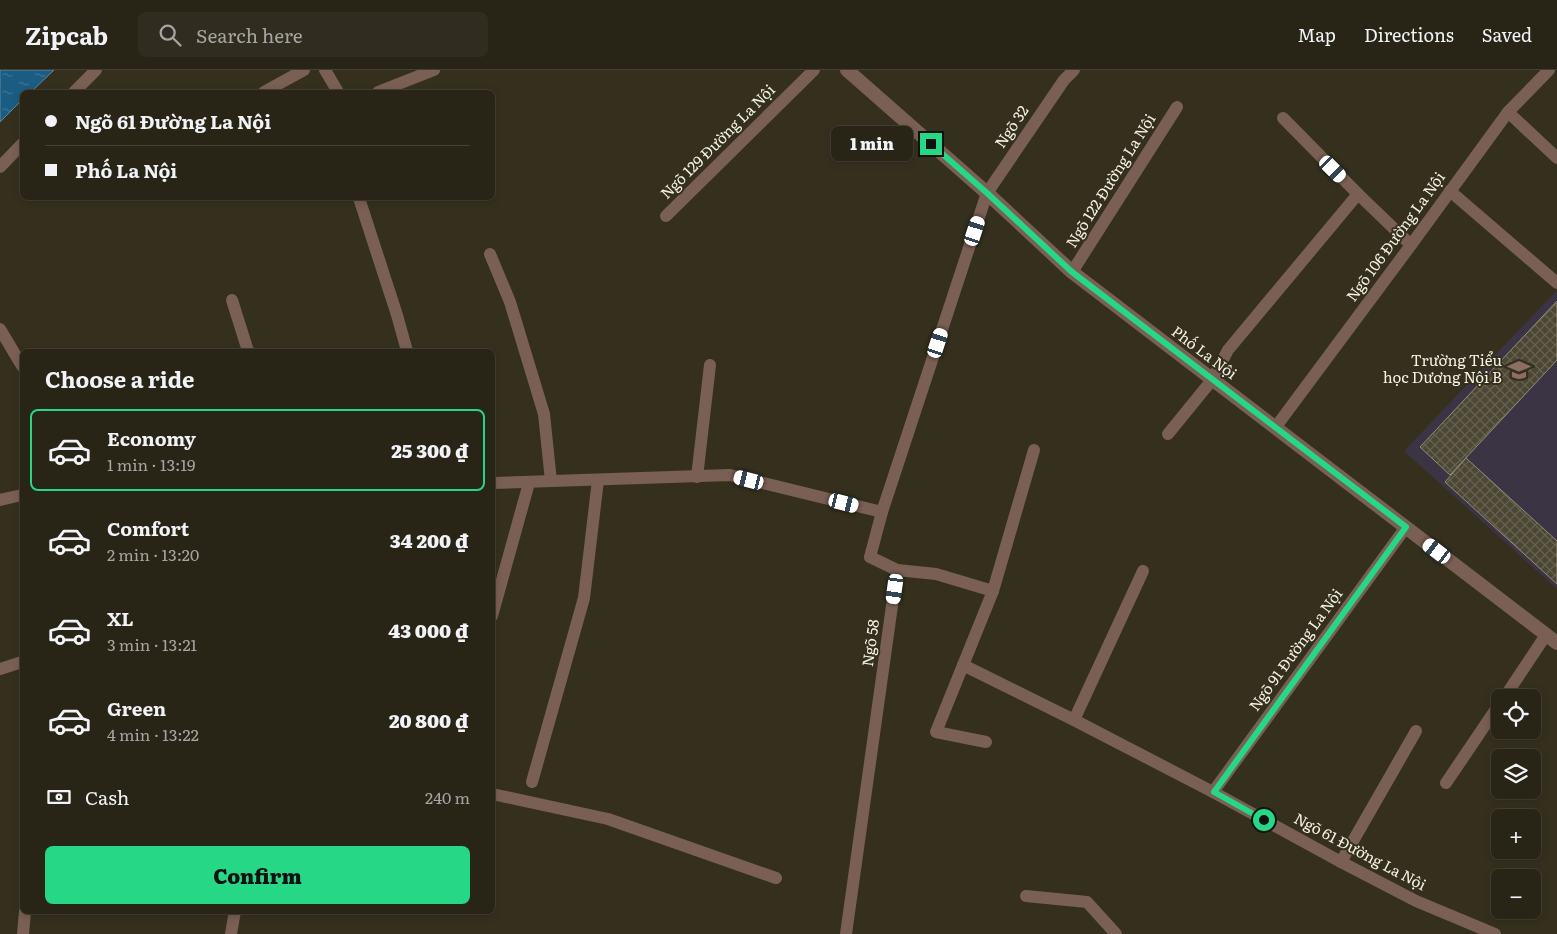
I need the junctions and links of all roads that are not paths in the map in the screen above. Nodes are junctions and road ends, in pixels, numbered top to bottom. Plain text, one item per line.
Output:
1 (96, 70) edge
2 (304, 70) edge
3 (325, 70) edge
4 (434, 70) edge
5 (814, 70) edge
6 (847, 70) edge
7 (1074, 70) edge
8 (1549, 70) edge
9 (1061, 75) edge
10 (76, 90) edge
11 (268, 90) edge
12 (337, 90) edge
13 (383, 90) edge
14 (1177, 107) dead end
15 (1508, 112) junction
16 (1283, 118) dead end
17 (20, 146) edge
18 (1557, 158) edge
19 (0, 167) edge
20 (1450, 191) junction
21 (987, 193) junction
22 (1358, 194) junction
23 (360, 200) edge
24 (666, 216) dead end
25 (1411, 244) junction
26 (490, 254) dead end
27 (1072, 272) junction
28 (1557, 283) edge
29 (232, 300) dead end
30 (0, 328) edge
31 (247, 349) edge
32 (406, 349) edge
33 (20, 363) edge
34 (710, 365) dead end
35 (1212, 380) junction
36 (1275, 428) junction
37 (1168, 434) dead end
38 (1034, 450) dead end
39 (697, 477) junction
40 (598, 480) junction
41 (528, 482) junction
42 (551, 482) junction
43 (495, 483) edge
44 (20, 495) edge
45 (0, 500) edge
46 (882, 512) junction
47 (1406, 527) junction
48 (897, 570) junction
49 (1143, 571) dead end
50 (993, 591) junction
51 (495, 605) edge
52 (1546, 635) junction
53 (1557, 644) edge
54 (20, 663) edge
55 (963, 665) junction
56 (0, 669) edge
57 (1510, 689) edge
58 (1491, 716) edge
59 (1074, 720) junction
60 (1416, 731) dead end
61 (986, 742) dead end
62 (532, 782) dead end
63 (1446, 783) dead end
64 (1214, 792) junction
65 (495, 795) edge
66 (1341, 862) junction
67 (776, 878) dead end
68 (1026, 896) dead end
69 (25, 914) edge
70 (234, 914) edge
71 (22, 934) edge
72 (231, 934) edge
73 (846, 934) edge
74 (1116, 934) edge
75 (1495, 934) edge

1 - 10 lane
2 - 11 lane
3 - 12 lane
4 - 13 lane
5 - 24 lane, Ngõ 129 Đường La Nội
6 - 21 street, Phố La Nội
7 - 9 lane, Ngõ 32
8 - 15 lane, Ngõ 106 Đường La Nội
9 - 21 lane, Ngõ 32
14 - 27 lane, Ngõ 122 Đường La Nội
15 - 18 lane
15 - 20 lane, Ngõ 106 Đường La Nội
16 - 22 lane
17 - 19 lane
20 - 25 lane, Ngõ 106 Đường La Nội
20 - 28 lane
21 - 27 street, Phố La Nội
21 - 46 lane, Ngõ 32
22 - 25 lane
22 - 35 lane
23 - 32 lane
25 - 36 lane, Ngõ 106 Đường La Nội
26 - 42 lane
27 - 35 street, Phố La Nội
29 - 31 lane
30 - 33 lane
34 - 39 lane
35 - 36 street, Phố La Nội
35 - 37 lane
36 - 47 street, Phố La Nội
38 - 50 lane
39 - 40 lane
39 - 46 lane
40 - 42 lane
40 - 62 lane
41 - 42 lane
41 - 43 lane
41 - 51 lane
44 - 45 lane
46 - 48 lane, Ngõ 32
47 - 52 street, Phố La Nội
47 - 64 lane, Ngõ 91 Đường La Nội
48 - 50 lane
48 - 73 lane, Ngõ 58
49 - 59 lane
50 - 55 lane
52 - 53 street, Phố La Nội
52 - 57 lane
54 - 56 lane
55 - 59 lane, Ngõ 61 Đường La Nội
55 - 61 lane
58 - 63 lane
59 - 64 lane, Ngõ 61 Đường La Nội
60 - 66 lane
64 - 66 lane, Ngõ 61 Đường La Nội
65 - 67 lane
66 - 75 lane, Ngõ 61 Đường La Nội
68 - 74 lane
69 - 71 lane
70 - 72 lane

